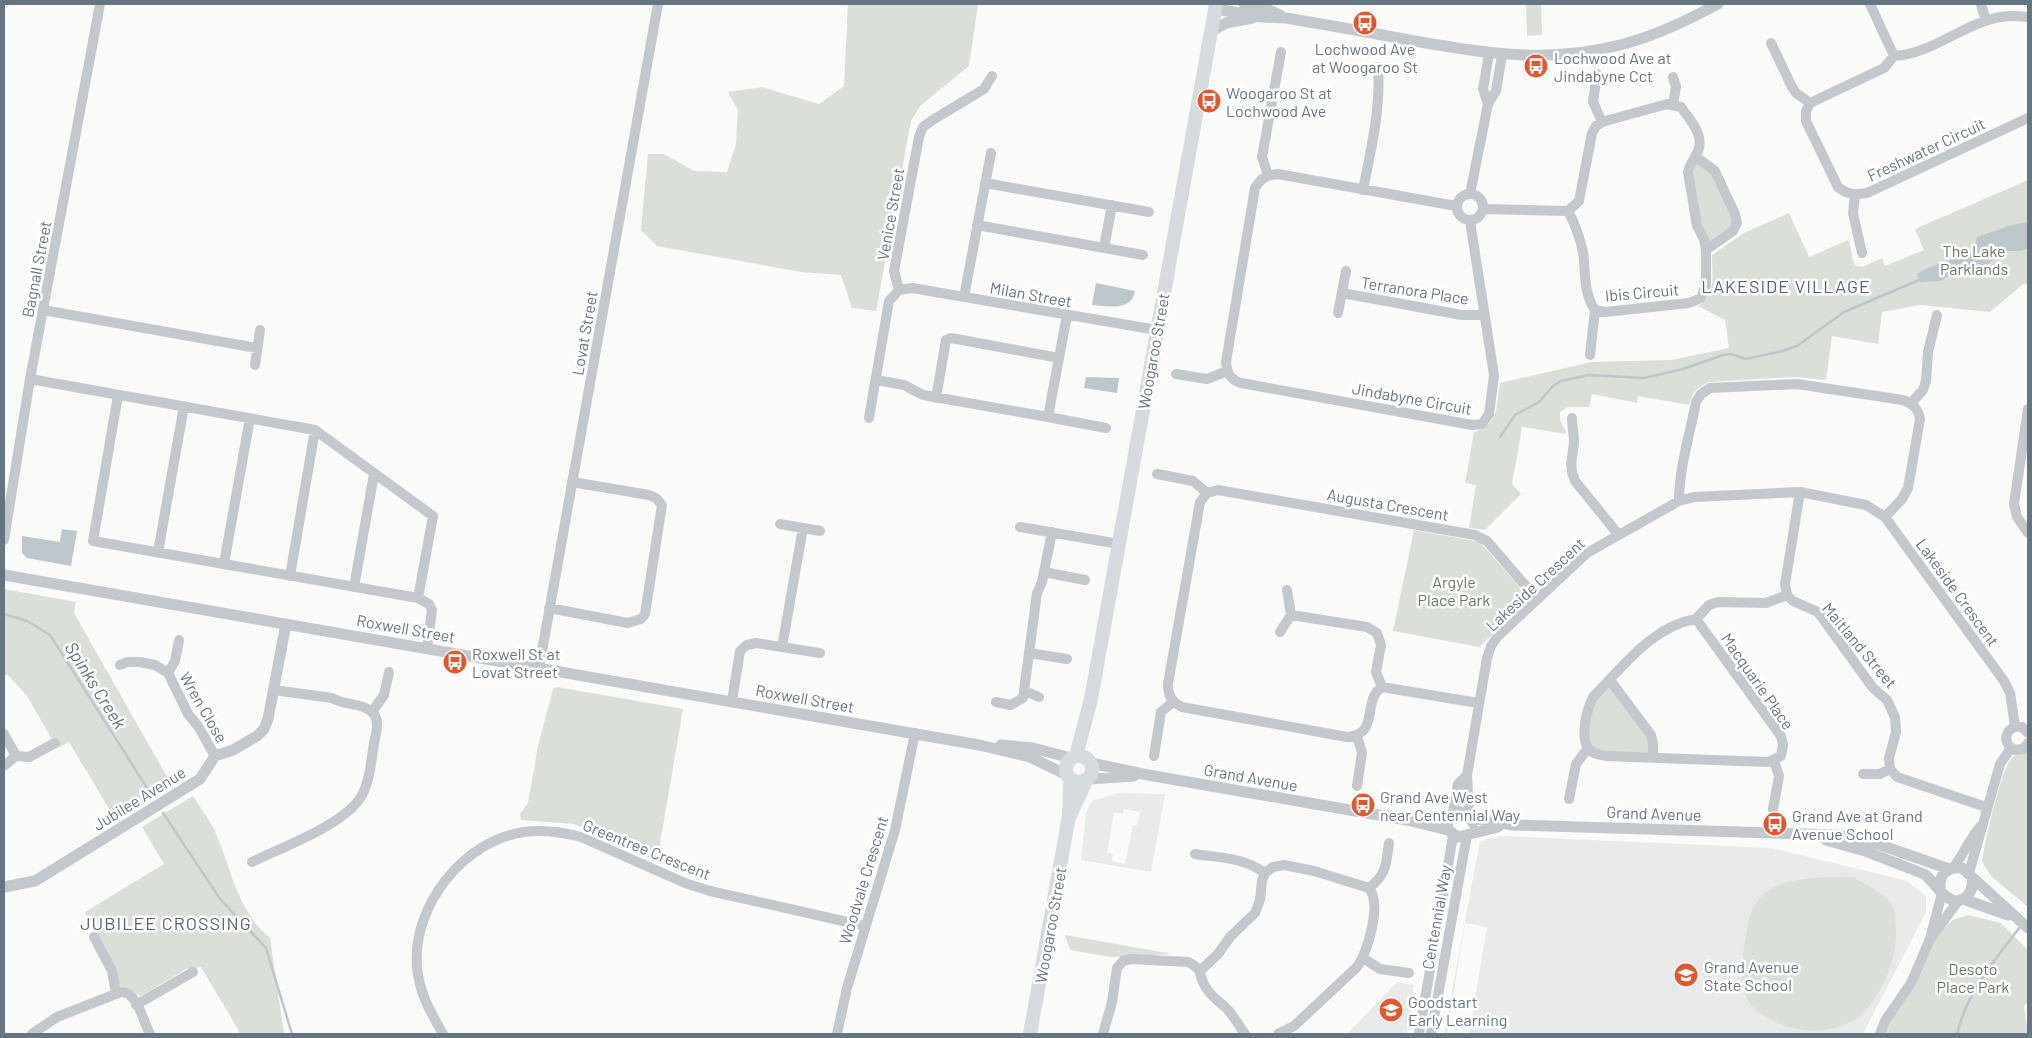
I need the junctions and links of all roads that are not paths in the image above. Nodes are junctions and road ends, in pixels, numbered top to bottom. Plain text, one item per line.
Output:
1 (100, 4) edge
2 (658, 4) edge
3 (1244, 4) edge
4 (1718, 4) edge
5 (1870, 4) edge
6 (1981, 4) edge
7 (1216, 6) edge
8 (1262, 17) junction
9 (2028, 17) edge
10 (1286, 18) junction
11 (1986, 20) junction
12 (1212, 31) junction
13 (1771, 43) dead end
14 (1281, 52) dead end
15 (1489, 54) junction
16 (1502, 55) junction
17 (1894, 56) junction
18 (1378, 67) dead end
19 (1597, 74) dead end
20 (992, 76) dead end
21 (1673, 77) dead end
22 (1810, 103) junction
23 (1488, 104) junction
24 (1673, 104) junction
25 (2028, 118) edge
26 (1602, 122) junction
27 (990, 153) dead end
28 (1695, 156) junction
29 (1268, 175) junction
30 (985, 182) junction
31 (1363, 190) junction
32 (1470, 194) junction
33 (1855, 195) junction
34 (1112, 205) junction
35 (1456, 206) junction
36 (1484, 208) junction
37 (1568, 211) junction
38 (1149, 212) dead end
39 (1470, 221) junction
40 (977, 226) junction
41 (1104, 248) junction
42 (1706, 250) junction
43 (1862, 253) dead end
44 (1143, 255) dead end
45 (1346, 271) dead end
46 (899, 290) junction
47 (1342, 293) junction
48 (964, 297) junction
49 (43, 310) junction
50 (1595, 310) junction
51 (1338, 313) dead end
52 (1937, 314) dead end
53 (1067, 315) junction
54 (1484, 315) junction
55 (260, 330) dead end
56 (1157, 330) junction
57 (257, 348) junction
58 (1590, 355) dead end
59 (1059, 358) junction
60 (255, 365) dead end
61 (1227, 371) junction
62 (1176, 374) dead end
63 (30, 379) junction
64 (876, 380) junction
65 (118, 395) junction
66 (936, 398) junction
67 (1911, 403) junction
68 (184, 406) junction
69 (2028, 409) edge
70 (250, 418) junction
71 (869, 418) dead end
72 (1048, 418) junction
73 (1572, 418) dead end
74 (1106, 428) dead end
75 (315, 430) junction
76 (374, 474) junction
77 (1157, 474) dead end
78 (572, 482) junction
79 (1800, 492) junction
80 (1207, 493) junction
81 (1679, 501) junction
82 (1884, 517) junction
83 (780, 524) dead end
84 (1020, 527) dead end
85 (803, 528) junction
86 (820, 531) dead end
87 (1052, 532) junction
88 (2028, 533) edge
89 (1618, 534) junction
90 (4, 540) edge
91 (1119, 544) junction
92 (158, 552) junction
93 (224, 564) junction
94 (1044, 572) junction
95 (4, 575) edge
96 (290, 576) junction
97 (1086, 580) dead end
98 (354, 587) junction
99 (1287, 590) dead end
100 (1787, 595) junction
101 (418, 598) junction
102 (1537, 599) junction
103 (549, 608) junction
104 (1290, 615) junction
105 (1696, 619) junction
106 (286, 624) junction
107 (1280, 632) dead end
108 (179, 640) dead end
109 (782, 647) junction
110 (426, 648) junction
111 (820, 653) dead end
112 (1029, 653) junction
113 (1067, 659) dead end
114 (120, 665) dead end
115 (539, 668) junction
116 (389, 672) dead end
117 (168, 673) junction
118 (1610, 680) junction
119 (1382, 687) junction
120 (274, 690) junction
121 (1025, 691) junction
122 (1038, 697) dead end
123 (732, 701) junction
124 (996, 702) dead end
125 (1173, 702) junction
126 (1478, 703) junction
127 (372, 712) junction
128 (2015, 726) junction
129 (915, 733) junction
130 (2028, 733) edge
131 (4, 734) edge
132 (1357, 736) junction
133 (54, 743) dead end
134 (2028, 743) edge
135 (979, 745) junction
136 (1588, 748) junction
137 (2011, 748) junction
138 (16, 756) junction
139 (215, 756) junction
140 (1154, 756) dead end
141 (1653, 758) junction
142 (1082, 759) junction
143 (1774, 761) junction
144 (4, 766) edge
145 (1890, 769) junction
146 (1863, 774) dead end
147 (1148, 775) junction
148 (1467, 775) junction
149 (1068, 777) junction
150 (1087, 780) junction
151 (1357, 786) dead end
152 (1569, 799) dead end
153 (1986, 808) junction
154 (1773, 809) dead end
155 (1451, 814) junction
156 (1069, 816) junction
157 (1470, 816) junction
158 (1407, 820) junction
159 (1512, 825) junction
160 (1980, 826) junction
161 (1450, 833) junction
162 (1469, 834) junction
163 (1795, 834) junction
164 (1389, 843) dead end
165 (1195, 854) dead end
166 (252, 862) dead end
167 (1951, 869) junction
168 (1265, 873) junction
169 (1970, 876) junction
170 (4, 886) edge
171 (1369, 888) junction
172 (1941, 891) junction
173 (1961, 900) junction
174 (2015, 917) junction
175 (865, 926) junction
176 (2028, 928) edge
177 (94, 937) dead end
178 (1930, 939) junction
179 (1363, 958) junction
180 (1201, 970) junction
181 (192, 972) dead end
182 (1409, 973) dead end
183 (116, 993) junction
184 (136, 1005) junction
185 (32, 1034) edge
186 (150, 1034) edge
187 (443, 1034) edge
188 (837, 1034) edge
189 (1030, 1034) edge
190 (1103, 1034) edge
191 (1245, 1034) edge
192 (1278, 1034) edge
193 (1419, 1034) edge
194 (1431, 1034) edge
195 (1880, 1034) edge

1 - 49 street, Bagnall Street
2 - 78 street, Lovat Street
3 - 10 street
4 - 16 street
5 - 17 street
6 - 11 street
7 - 8 street
7 - 12 main road, Woogaroo Street
8 - 10 street
8 - 12 street
9 - 11 street
10 - 15 street
11 - 17 street
12 - 56 main road, Woogaroo Street
13 - 22 street
14 - 29 street
15 - 16 street
15 - 23 street
16 - 23 street
17 - 22 street
18 - 31 street
19 - 26 street
20 - 46 street, Venice Street
21 - 24 street
22 - 33 street, Freshwater Circuit
23 - 32 street
24 - 26 street
24 - 28 street, Ibis Circuit
25 - 33 street, Freshwater Circuit
26 - 37 street
27 - 30 street
28 - 42 street, Ibis Circuit
28 - 42 street
29 - 31 street
29 - 61 street
30 - 34 street
30 - 40 street
31 - 35 street
32 - 35 street
32 - 36 street
33 - 43 street
34 - 38 street
34 - 41 street
35 - 39 street
36 - 37 street
36 - 39 street
37 - 50 street, Ibis Circuit
39 - 54 street, Jindabyne Circuit
40 - 41 street
40 - 48 street
41 - 44 street
42 - 50 street, Ibis Circuit
45 - 47 street, Terranora Place
46 - 48 street, Milan Street
46 - 64 street
47 - 51 street, Terranora Place
47 - 54 street, Terranora Place
48 - 53 street, Milan Street
49 - 57 street
49 - 63 street, Bagnall Street
50 - 58 street, Ibis Circuit
52 - 67 street
53 - 56 street, Milan Street
53 - 59 street
54 - 61 street, Jindabyne Circuit
55 - 57 street
56 - 91 main road, Woogaroo Street
57 - 60 street
59 - 66 street
59 - 72 street
61 - 62 street
63 - 65 street
63 - 90 street, Bagnall Street
64 - 66 street
64 - 71 street
65 - 68 street
65 - 92 street
66 - 72 street
67 - 81 street
67 - 82 street
68 - 70 street
68 - 92 street
69 - 88 street
70 - 75 street
70 - 93 street
72 - 74 street
73 - 89 street
75 - 76 street
75 - 96 street
76 - 98 street
76 - 101 street
77 - 80 street
78 - 103 street, Lovat Street
78 - 103 street
79 - 81 street, Lakeside Crescent
79 - 82 street, Lakeside Crescent
79 - 100 street
80 - 102 street, Augusta Crescent
80 - 125 street
81 - 89 street, Lakeside Crescent
82 - 128 street, Lakeside Crescent
83 - 85 street
84 - 87 street
85 - 86 street
85 - 109 street
87 - 91 street
87 - 94 street
89 - 102 street, Lakeside Crescent
91 - 142 main road, Woogaroo Street
92 - 93 street
93 - 96 street
94 - 97 street
94 - 112 street
95 - 106 street, Roxwell Street
96 - 98 street
98 - 101 street
99 - 104 street
100 - 105 street
100 - 145 street, Maitland Street
101 - 110 street
102 - 126 street, Lakeside Crescent
103 - 115 street, Lovat Street
104 - 107 street
104 - 119 street
105 - 118 street
105 - 143 street, Macquarie Place
106 - 110 street, Roxwell Street
106 - 120 street
108 - 117 street, Wren Close
109 - 111 street
109 - 123 street
110 - 115 street, Roxwell Street
112 - 113 street
112 - 121 street
114 - 117 street, Wren Close
115 - 123 street, Roxwell Street
116 - 127 street
117 - 139 street, Wren Close
118 - 136 street
118 - 141 street
119 - 126 street
119 - 132 street
120 - 127 street
120 - 139 street
121 - 122 street
121 - 124 street
123 - 129 street, Roxwell Street
125 - 132 street
125 - 140 street
126 - 148 street, Lakeside Crescent
127 - 166 street
128 - 130 street
128 - 137 street, Lakeside Crescent
129 - 135 street, Roxwell Street
129 - 175 street, Woodvale Crescent
131 - 138 street
132 - 151 street
133 - 138 street
134 - 137 street
135 - 142 street, Roxwell Street
135 - 149 street, Roxwell Street
136 - 141 street
136 - 152 street
137 - 153 street, Lakeside Crescent
138 - 144 street
139 - 170 street, Jubilee Avenue
141 - 143 street
142 - 147 street, Grand Avenue
142 - 149 main road, Woogaroo Street
142 - 150 main road, Woogaroo Street
143 - 154 street, Macquarie Place
145 - 146 street
145 - 153 street
147 - 150 street, Grand Avenue
147 - 158 street, Grand Avenue
148 - 155 street, Lakeside Crescent
148 - 157 street, Lakeside Crescent
149 - 150 main road
149 - 156 main road, Woogaroo Street
150 - 156 main road, Woogaroo Street
153 - 160 street, Lakeside Crescent
155 - 157 street, Grand Avenue
155 - 158 street, Grand Avenue
155 - 161 street
156 - 189 main road, Woogaroo Street
157 - 159 street, Grand Avenue
157 - 162 street
158 - 161 street, Grand Avenue
159 - 162 street, Grand Avenue
159 - 163 street, Grand Avenue
160 - 167 street, Lakeside Crescent
160 - 169 street, Lakeside Crescent
161 - 162 street, Grand Avenue
161 - 193 street, Centennial Way
162 - 194 street, Centennial Way
163 - 167 street, Grand Avenue
163 - 172 street, Grand Avenue
164 - 171 street
165 - 168 street
167 - 169 street, Grand Avenue
167 - 172 street
168 - 171 street
168 - 180 street
169 - 173 street
169 - 174 street, Grand Avenue
171 - 179 street
172 - 173 street, Grand Avenue
172 - 178 street
173 - 174 street, Grand Avenue
173 - 178 street
174 - 176 street, Grand Avenue
175 - 187 street, Greentree Crescent
175 - 188 street, Woodvale Crescent
177 - 183 street
178 - 195 street
179 - 182 street
179 - 192 street
180 - 190 street
180 - 191 street
181 - 184 street
183 - 184 street
183 - 185 street
184 - 186 street

